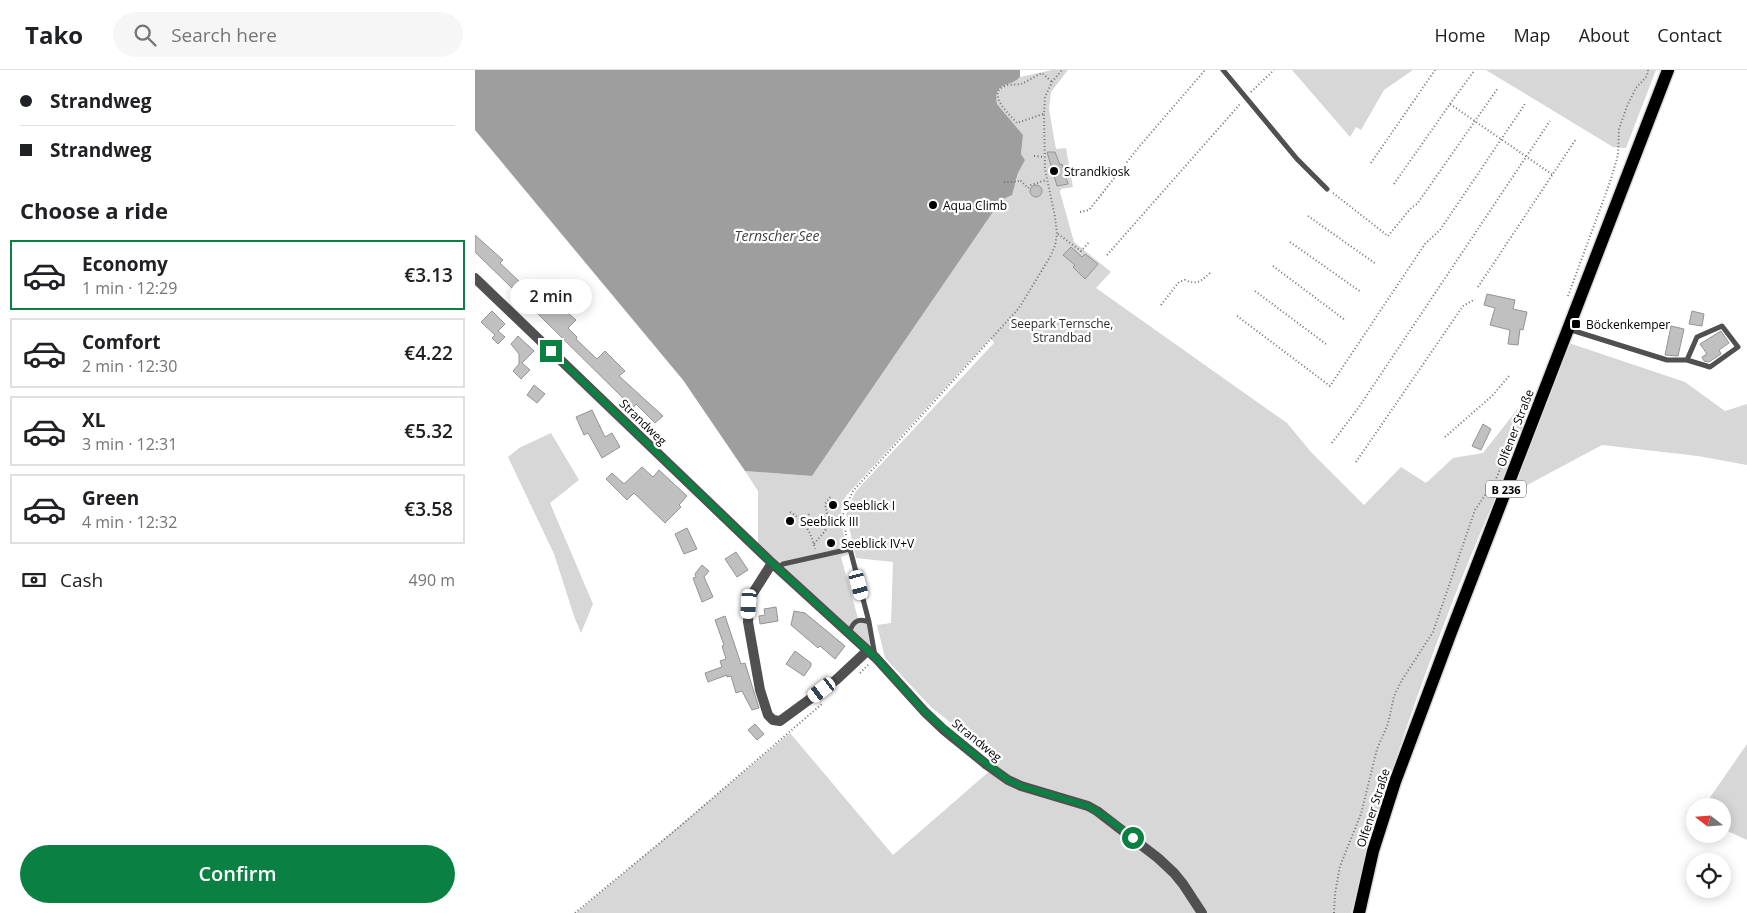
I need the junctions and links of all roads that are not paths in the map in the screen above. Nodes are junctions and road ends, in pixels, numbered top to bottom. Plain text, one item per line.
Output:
1 (1223, 70) edge
2 (1668, 70) edge
3 (1327, 189) road end
4 (475, 278) edge
5 (1568, 329) junction
6 (1687, 360) junction
7 (775, 565) junction
8 (869, 622) junction
9 (849, 634) junction
10 (871, 654) junction
11 (1202, 913) edge
12 (1359, 913) edge

1 - 3 lane
2 - 5 main road, Olfener Straße / B 236
4 - 7 street, Strandweg
5 - 6 lane
5 - 12 main road, Olfener Straße / B 236
6 - 6 lane
7 - 8 lane
7 - 9 street, Strandweg
7 - 10 street
8 - 9 lane
8 - 10 lane
9 - 10 street, Strandweg
10 - 11 street, Strandweg

